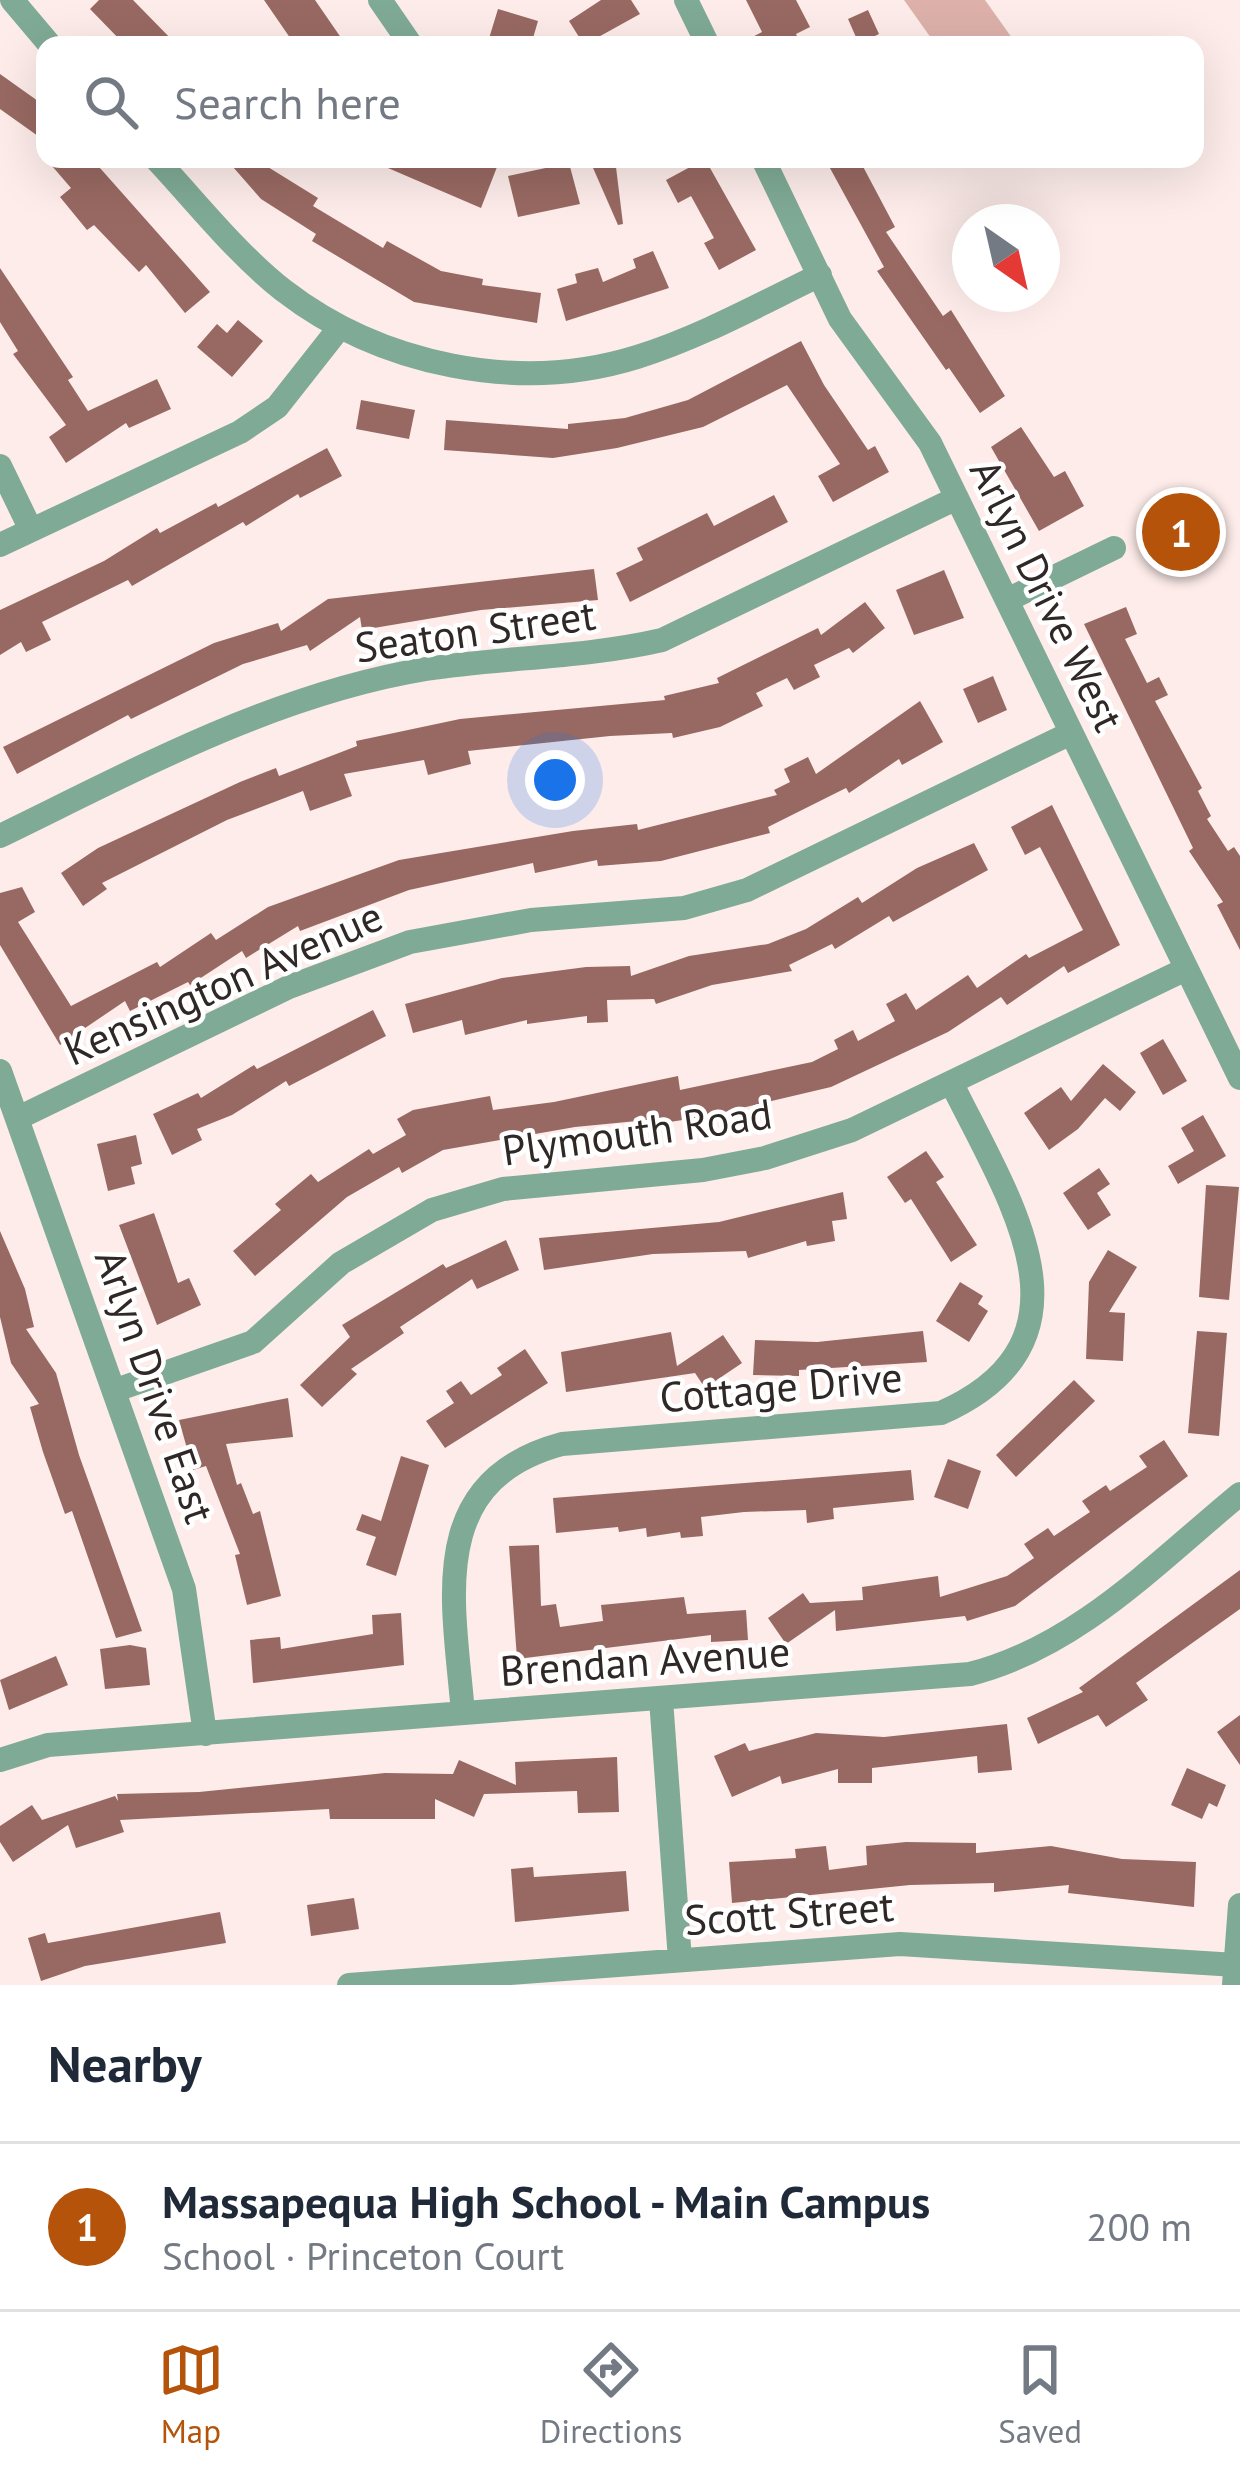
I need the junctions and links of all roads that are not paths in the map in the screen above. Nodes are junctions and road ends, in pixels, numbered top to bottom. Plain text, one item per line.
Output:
1 (13, 0) edge
2 (380, 0) edge
3 (686, 0) edge
4 (43, 36) edge
5 (405, 36) edge
6 (699, 36) edge
7 (164, 168) edge
8 (767, 168) edge
9 (820, 274) junction
10 (340, 327) junction
11 (0, 466) edge
12 (957, 498) junction
13 (31, 530) junction
14 (0, 545) edge
15 (1114, 548) dead end
16 (1010, 599) junction
17 (1071, 733) junction
18 (0, 836) edge
19 (1186, 969) junction
20 (0, 1071) edge
21 (1240, 1078) edge
22 (952, 1084) junction
23 (18, 1118) junction
24 (116, 1390) junction
25 (1240, 1494) edge
26 (661, 1700) junction
27 (463, 1713) junction
28 (205, 1734) junction
29 (0, 1760) edge
30 (1240, 1905) edge
31 (680, 1960) junction
32 (1235, 1975) edge
33 (495, 1980) edge
34 (349, 1985) edge

1 - 4 street
2 - 5 street
3 - 6 street
7 - 10 street
8 - 9 street, Arlyn Drive West
9 - 10 street
9 - 12 street, Arlyn Drive West
10 - 13 street
11 - 13 street
12 - 16 street, Arlyn Drive West
12 - 18 street, Seaton Street
13 - 14 street
15 - 16 street
16 - 17 street, Arlyn Drive West
17 - 19 street, Arlyn Drive West
17 - 23 street, Kensington Avenue
19 - 21 street, Arlyn Drive West
19 - 22 street, Plymouth Road
20 - 23 street, Arlyn Drive East
22 - 24 street, Plymouth Road
22 - 27 street, Cottage Drive
23 - 24 street, Arlyn Drive East
24 - 28 street, Arlyn Drive East
25 - 26 street, Brendan Avenue
26 - 27 street, Brendan Avenue
26 - 31 street
27 - 28 street, Brendan Avenue
28 - 29 street, Brendan Avenue
30 - 32 street
31 - 32 street, Scott Street
31 - 33 street, Scott Street
33 - 34 street, Scott Street

